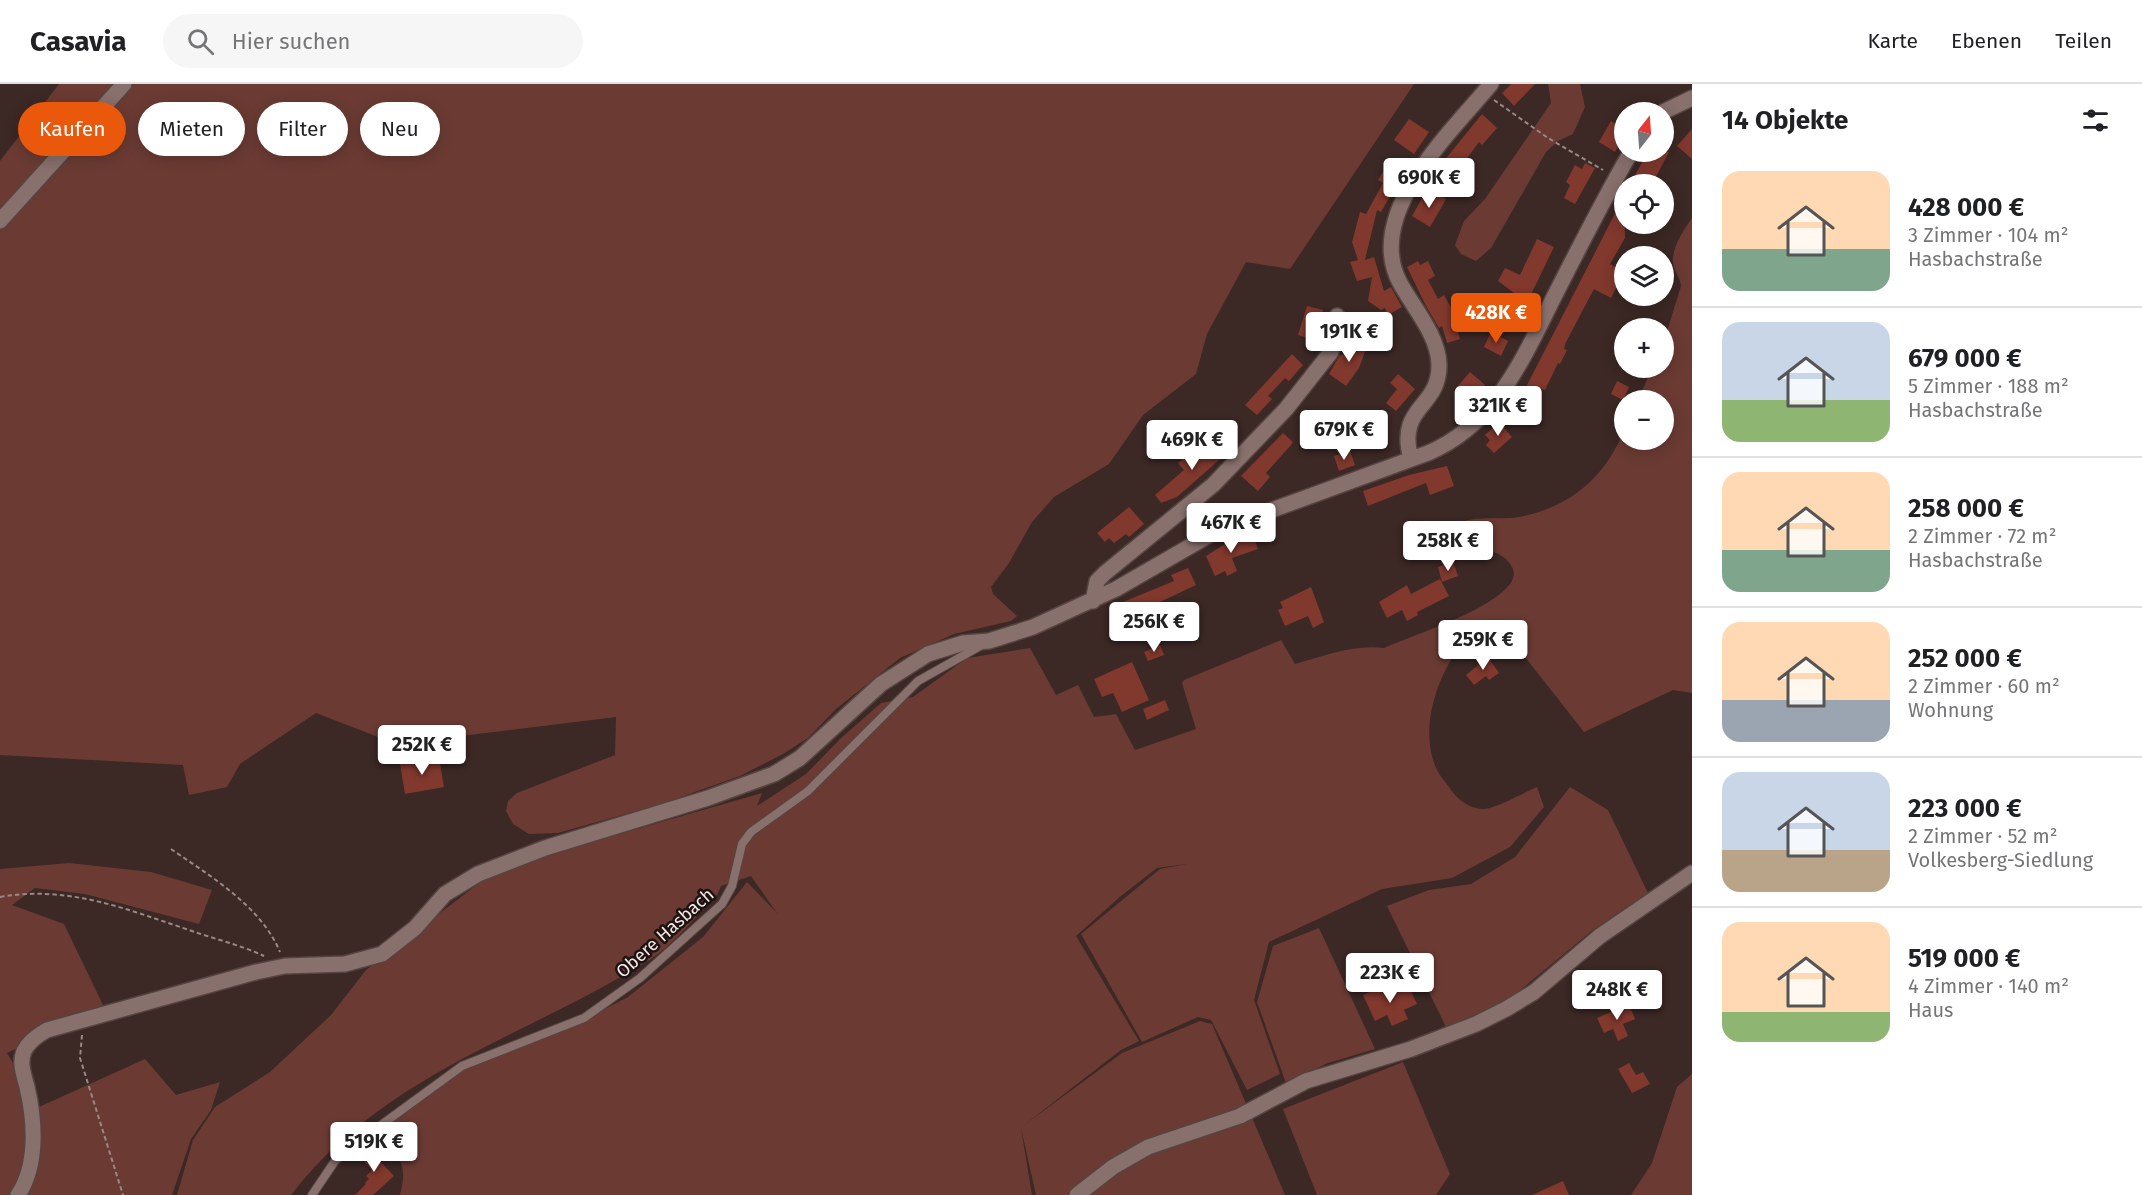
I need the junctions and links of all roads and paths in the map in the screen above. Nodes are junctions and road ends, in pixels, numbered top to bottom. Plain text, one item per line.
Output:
1 (124, 84) edge
2 (1488, 88) edge
3 (1692, 98) edge
4 (1674, 107) edge
5 (1614, 176) edge
6 (1614, 181) edge
7 (0, 221) edge
8 (1337, 316) dead end
9 (1411, 459) junction
10 (1093, 601) junction
11 (988, 641) junction
12 (171, 849) dead end
13 (1692, 873) edge
14 (0, 897) edge
15 (285, 966) junction
16 (85, 1020) junction
17 (18, 1195) edge
18 (123, 1195) edge
19 (312, 1195) edge
20 (1077, 1195) edge

1 - 7 street
2 - 5 path
2 - 9 street
3 - 4 street
6 - 9 street
8 - 10 street
9 - 10 street
10 - 11 street
11 - 15 street
11 - 19 lane, Obere Hasbach
12 - 15 path
13 - 20 street
14 - 15 path
15 - 16 street
16 - 17 street
16 - 18 path

